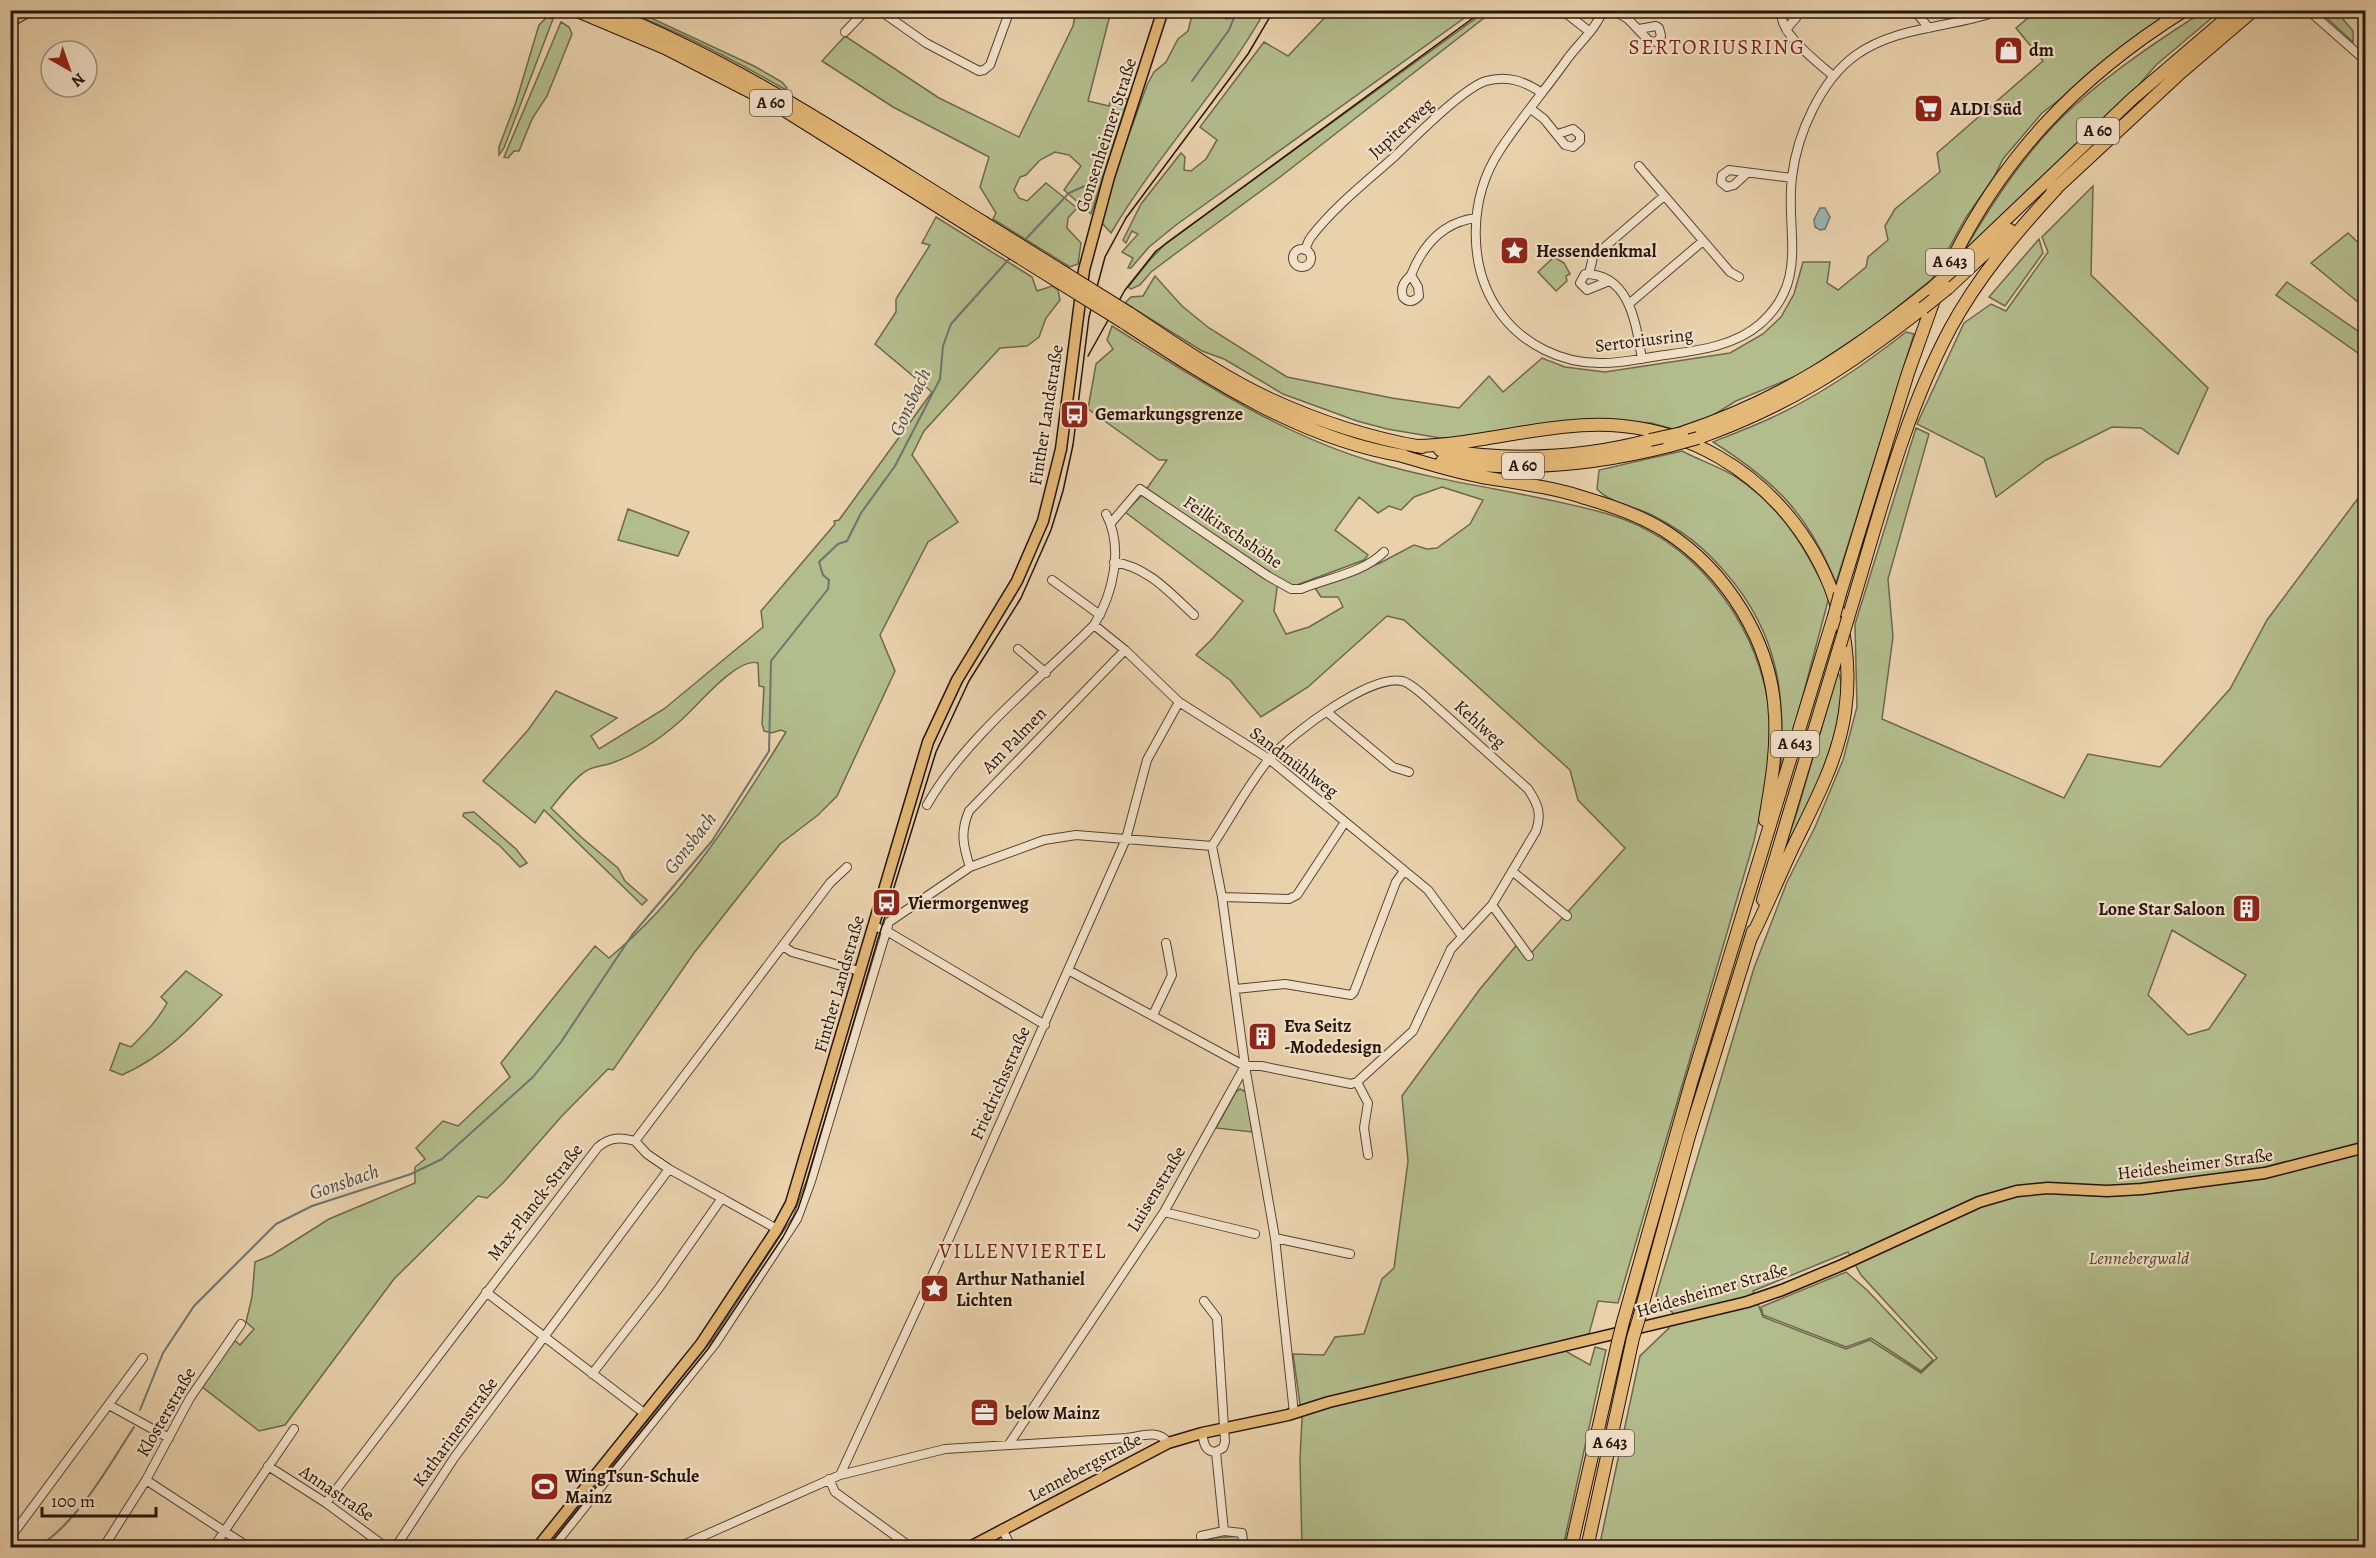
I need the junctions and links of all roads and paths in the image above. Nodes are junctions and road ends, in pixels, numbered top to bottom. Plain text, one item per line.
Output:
1 (29, 10) edge
2 (575, 10) edge
3 (605, 10) edge
4 (866, 10) edge
5 (879, 10) edge
6 (1010, 10) edge
7 (1163, 10) edge
8 (1562, 10) edge
9 (1603, 10) edge
10 (1613, 10) edge
11 (1782, 10) edge
12 (1796, 10) edge
13 (1914, 10) edge
14 (2001, 10) edge
15 (2186, 10) edge
16 (2235, 10) edge
17 (2254, 10) edge
18 (2308, 10) edge
19 (10, 21) edge
20 (1929, 28) junction
21 (1639, 29) dead end
22 (1788, 31) junction
23 (845, 32) dead end
24 (1590, 32) junction
25 (2366, 61) edge
26 (1833, 76) junction
27 (1542, 93) junction
28 (1530, 109) junction
29 (1558, 134) dead end
30 (1639, 166) dead end
31 (1747, 173) dead end
32 (1791, 178) junction
33 (2057, 188) junction
34 (1664, 196) junction
35 (1476, 218) junction
36 (980, 227) junction
37 (1703, 241) junction
38 (1305, 249) dead end
39 (1084, 270) joint
40 (1589, 274) junction
41 (1411, 275) dead end
42 (1739, 277) dead end
43 (1609, 281) junction
44 (1630, 303) junction
45 (1126, 318) junction
46 (1642, 359) junction
47 (1415, 446) junction
48 (1399, 455) junction
49 (1106, 514) dead end
50 (1111, 524) junction
51 (1384, 552) dead end
52 (1114, 562) junction
53 (1052, 580) dead end
54 (1100, 615) junction
55 (1194, 615) dead end
56 (1094, 625) junction
57 (1018, 649) dead end
58 (1125, 650) junction
59 (1046, 673) junction
60 (1179, 702) junction
61 (1327, 712) junction
62 (1269, 759) junction
63 (1409, 772) dead end
64 (927, 805) dead end
65 (1345, 822) junction
66 (1126, 839) junction
67 (1212, 846) junction
68 (847, 867) dead end
69 (970, 867) junction
70 (1404, 871) junction
71 (1512, 871) junction
72 (1756, 872) junction
73 (1222, 897) junction
74 (1492, 905) junction
75 (1567, 916) dead end
76 (873, 926) junction
77 (885, 930) junction
78 (1462, 936) junction
79 (1751, 938) junction
80 (1166, 943) dead end
81 (783, 946) junction
82 (1529, 956) dead end
83 (1068, 970) junction
84 (859, 971) junction
85 (1236, 989) junction
86 (1153, 1016) junction
87 (1045, 1025) junction
88 (1245, 1066) junction
89 (1357, 1082) junction
90 (635, 1141) junction
91 (2366, 1146) edge
92 (1368, 1155) dead end
93 (669, 1169) junction
94 (722, 1198) junction
95 (1164, 1212) junction
96 (777, 1229) junction
97 (1255, 1234) dead end
98 (1275, 1238) junction
99 (1350, 1254) dead end
100 (486, 1292) junction
101 (1204, 1301) dead end
102 (241, 1324) dead end
103 (545, 1337) junction
104 (143, 1358) dead end
105 (592, 1374) junction
106 (109, 1405) junction
107 (644, 1413) junction
108 (1294, 1413) junction
109 (1223, 1428) junction
110 (294, 1430) dead end
111 (1202, 1433) junction
112 (169, 1438) junction
113 (1168, 1443) junction
114 (1009, 1444) junction
115 (1216, 1452) junction
116 (268, 1466) junction
117 (840, 1475) junction
118 (829, 1479) junction
119 (146, 1480) junction
120 (326, 1503) junction
121 (1002, 1529) junction
122 (224, 1531) junction
123 (1224, 1531) junction
124 (10, 1538) edge
125 (103, 1548) edge
126 (213, 1548) edge
127 (250, 1548) edge
128 (387, 1548) edge
129 (395, 1548) edge
130 (537, 1548) edge
131 (552, 1548) edge
132 (676, 1548) edge
133 (912, 1548) edge
134 (968, 1548) edge
135 (1012, 1548) edge
136 (1203, 1548) edge
137 (1244, 1548) edge
138 (1571, 1548) edge
139 (1587, 1548) edge

1 - 19 highway
2 - 36 highway, A 60
3 - 36 highway, A 60
4 - 23 street
5 - 6 street
7 - 39 main road, Gonsenheimer Straße
8 - 24 street
9 - 24 street, Sertoriusring
10 - 21 street
11 - 22 street
12 - 22 street
13 - 20 street
14 - 20 street, Sertoriusring
15 - 72 highway, A 643, bridge
16 - 47 highway, A 60, bridge
17 - 33 highway, A 60
18 - 25 street
20 - 26 street, Sertoriusring
22 - 26 street
24 - 27 street, Sertoriusring
26 - 32 street, Sertoriusring
27 - 28 street, Sertoriusring
27 - 38 street, Jupiterweg
28 - 29 street
28 - 35 street, Sertoriusring
30 - 34 street
31 - 32 street
32 - 46 street, Sertoriusring
33 - 48 highway, A 60, bridge
33 - 79 highway, A 643, bridge
34 - 37 street
34 - 40 street
35 - 41 street
35 - 46 street, Sertoriusring
36 - 45 highway, A 60, bridge
37 - 42 street
37 - 44 street
39 - 76 main road, Finther Landstraße
40 - 43 street
40 - 43 street
43 - 44 street
44 - 46 street
45 - 47 highway, A 60
45 - 48 highway, A 60
47 - 79 highway
48 - 72 highway
49 - 50 street
50 - 51 street, Feilkirschshöhe
50 - 52 street
52 - 54 street
52 - 55 street
53 - 54 street
54 - 56 street
56 - 58 street, Sandmühlweg
56 - 59 street
57 - 59 street
58 - 60 street, Sandmühlweg
58 - 69 street, Am Palmen
59 - 64 street
60 - 62 street, Sandmühlweg
60 - 66 street, Friedrichsstraße
61 - 62 street, Kehlweg
61 - 63 street
61 - 71 street, Kehlweg
62 - 65 street, Sandmühlweg
62 - 67 street, Kehlweg
65 - 70 street, Sandmühlweg
65 - 73 street
66 - 67 street
66 - 69 street
66 - 83 street, Friedrichsstraße
67 - 73 street
68 - 81 street
69 - 77 street
70 - 78 street, Sandmühlweg
70 - 85 street
71 - 74 street, Kehlweg
71 - 75 street
72 - 138 highway, A 643, bridge
73 - 85 street
74 - 78 street, Kehlweg
74 - 82 street
76 - 77 street
76 - 84 main road, Finther Landstraße
77 - 87 street
77 - 131 street, Finther Landstraße
78 - 89 street, Kehlweg
79 - 139 highway, A 643, bridge
80 - 86 street
81 - 84 street
81 - 90 street
83 - 86 street
83 - 87 street, Friedrichsstraße
84 - 96 main road, Finther Landstraße
85 - 88 street
86 - 88 street
87 - 117 street, Friedrichsstraße
88 - 89 street
88 - 95 street, Luisenstraße
88 - 98 street
89 - 92 street
90 - 93 street
90 - 100 street, Max-Planck-Straße
91 - 108 main road, Heidesheimer Straße
93 - 94 street
93 - 103 street, Katharinenstraße
94 - 96 street
94 - 105 street
95 - 97 street
95 - 114 street, Luisenstraße
96 - 107 main road, Finther Landstraße
98 - 99 street
98 - 108 street
100 - 103 street
100 - 120 street, Max-Planck-Straße
101 - 109 street
102 - 112 street, Klosterstraße
103 - 105 street
103 - 129 street, Katharinenstraße
104 - 106 street
105 - 107 street
106 - 112 street
106 - 124 street
107 - 130 main road, Finther Landstraße
108 - 109 main road, Heidesheimer Straße
109 - 111 main road, Lennebergstraße
109 - 115 street
110 - 116 street
111 - 113 main road, Lennebergstraße
111 - 115 street
112 - 119 street, Klosterstraße
113 - 114 street
113 - 121 main road, Lennebergstraße
114 - 117 street
115 - 123 street
116 - 120 street, Annastraße
116 - 122 street
117 - 118 street
118 - 132 street
118 - 133 street
119 - 122 street
119 - 125 street, Klosterstraße
120 - 128 street, Annastraße
121 - 134 main road, Lennebergstraße
121 - 135 street
122 - 126 street
122 - 127 street
123 - 136 street
123 - 137 street

